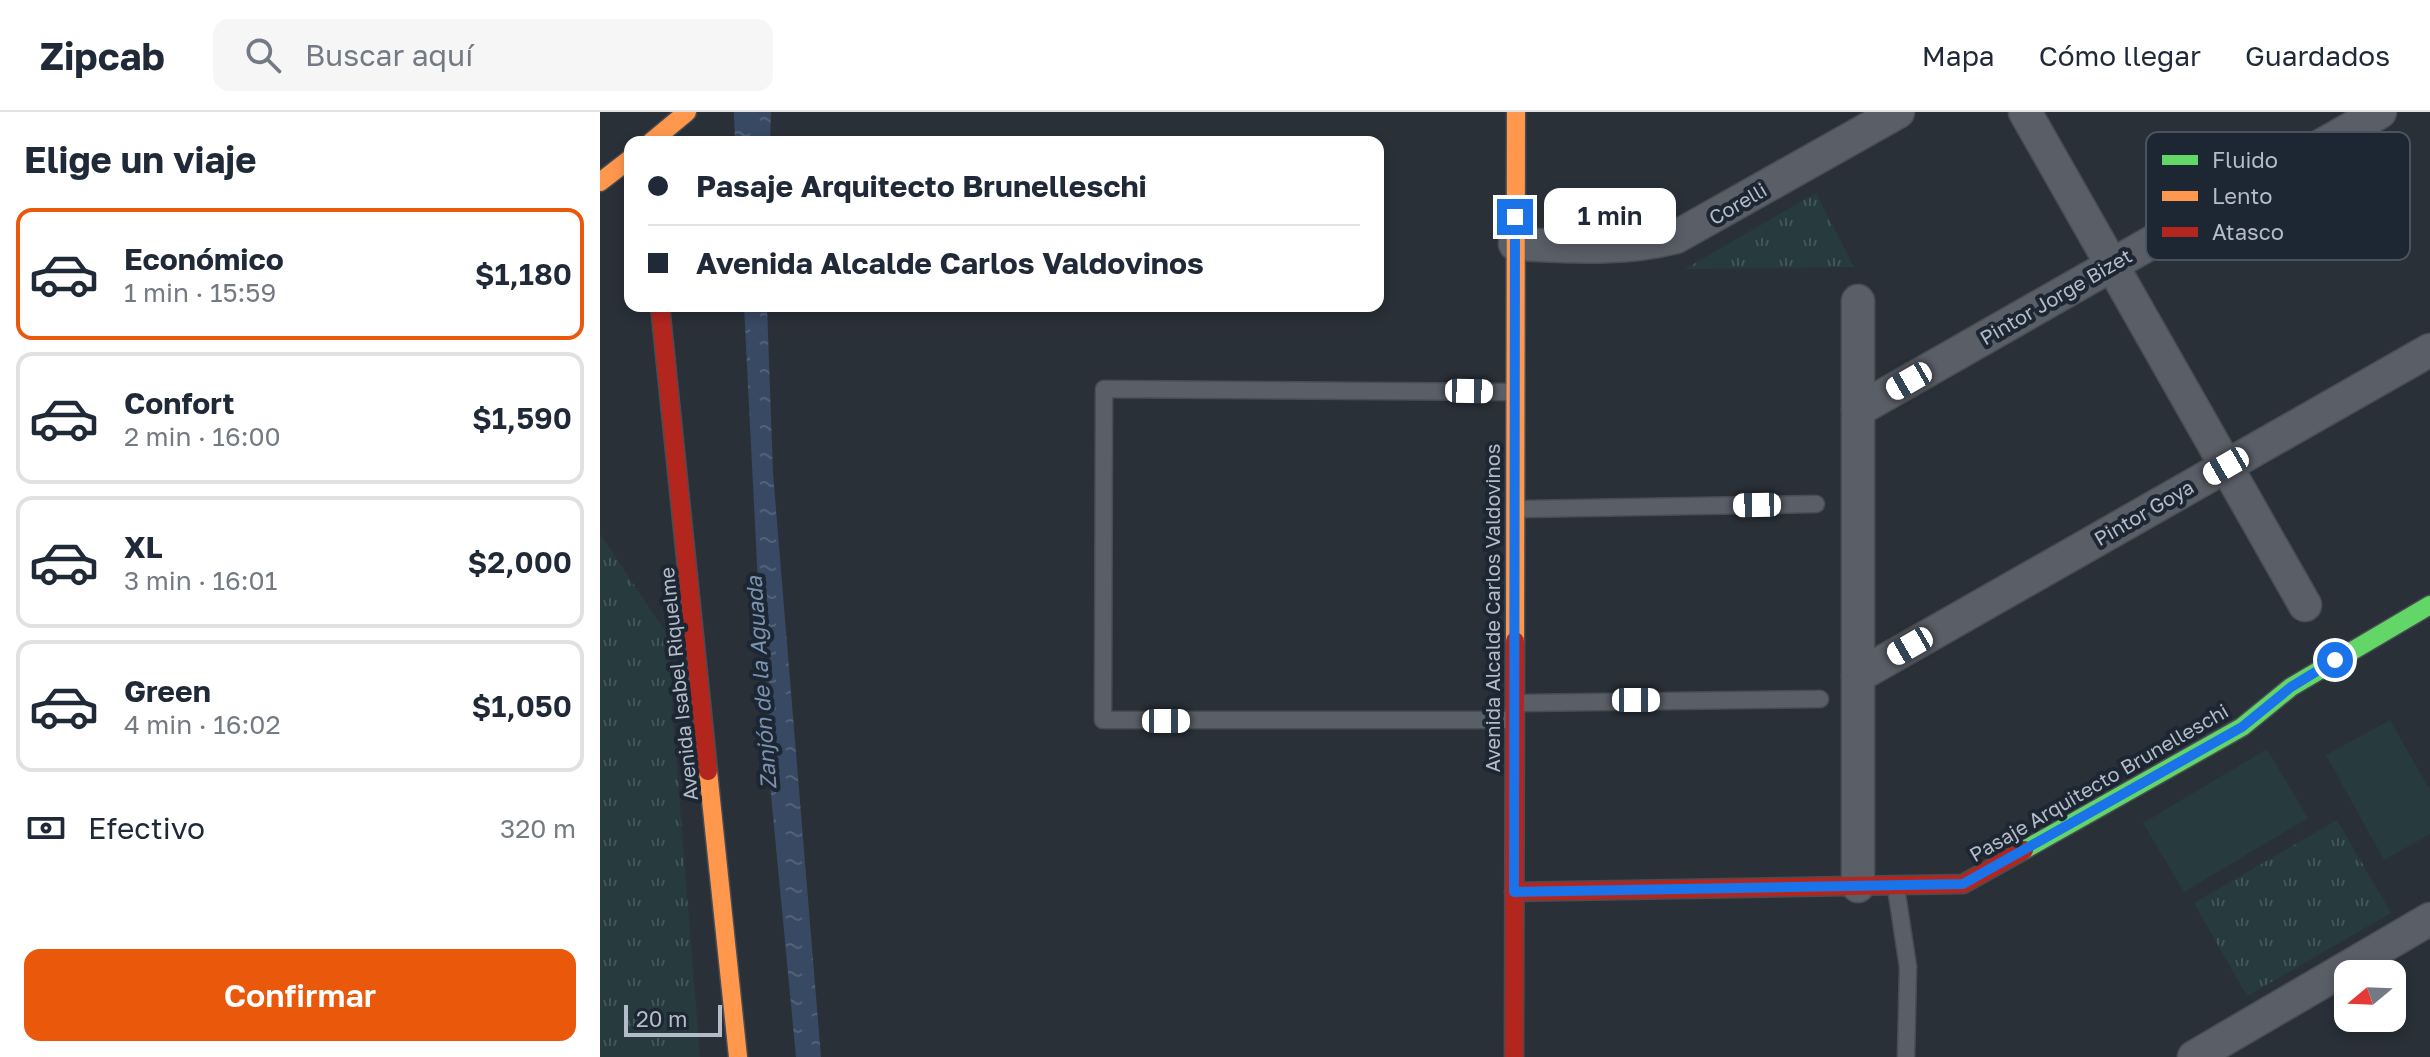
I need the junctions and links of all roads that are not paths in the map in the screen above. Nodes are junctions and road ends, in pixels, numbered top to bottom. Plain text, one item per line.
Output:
1 (687, 112) edge
2 (1516, 112) edge
3 (1898, 112) edge
4 (2025, 112) edge
5 (2380, 112) edge
6 (2345, 132) edge
7 (646, 136) edge
8 (624, 164) edge
9 (600, 182) edge
10 (1515, 244) junction
11 (2146, 246) edge
12 (2112, 265) junction
13 (1858, 301) dead end
14 (661, 312) edge
15 (2430, 350) edge
16 (1515, 392) junction
17 (1858, 410) junction
18 (2226, 466) junction
19 (1816, 504) dead end
20 (1515, 509) junction
21 (2305, 605) dead end
22 (2430, 605) edge
23 (1858, 676) junction
24 (1820, 699) dead end
25 (1514, 712) junction
26 (1858, 886) junction
27 (1896, 886) junction
28 (1514, 892) junction
29 (2430, 919) edge
30 (738, 1057) edge
31 (1514, 1057) edge
32 (1906, 1057) edge
33 (2194, 1057) edge

1 - 7 main road
2 - 10 main road, Avenida Alcalde Carlos Valdovinos
3 - 10 street, Corelli
4 - 12 street
5 - 6 street, Pintor Jorge Bizet
8 - 9 main road
10 - 16 main road, Avenida Alcalde Carlos Valdovinos
11 - 12 street, Pintor Jorge Bizet
12 - 17 street, Pintor Jorge Bizet
12 - 18 street
13 - 17 street
14 - 30 main road, Avenida Isabel Riquelme
15 - 18 street, Pintor Goya
16 - 20 main road, Avenida Alcalde Carlos Valdovinos
16 - 25 lane
17 - 23 street
18 - 21 street
18 - 23 street, Pintor Goya
19 - 20 lane
20 - 25 main road, Avenida Alcalde Carlos Valdovinos
22 - 27 main road, Pasaje Arquitecto Brunelleschi
23 - 26 street
24 - 25 lane
25 - 28 main road, Avenida Alcalde Carlos Valdovinos
26 - 27 main road, Pasaje Arquitecto Brunelleschi
26 - 28 main road, Pasaje Arquitecto Brunelleschi
27 - 32 lane
28 - 31 main road, Avenida Alcalde Carlos Valdovinos
29 - 33 street

